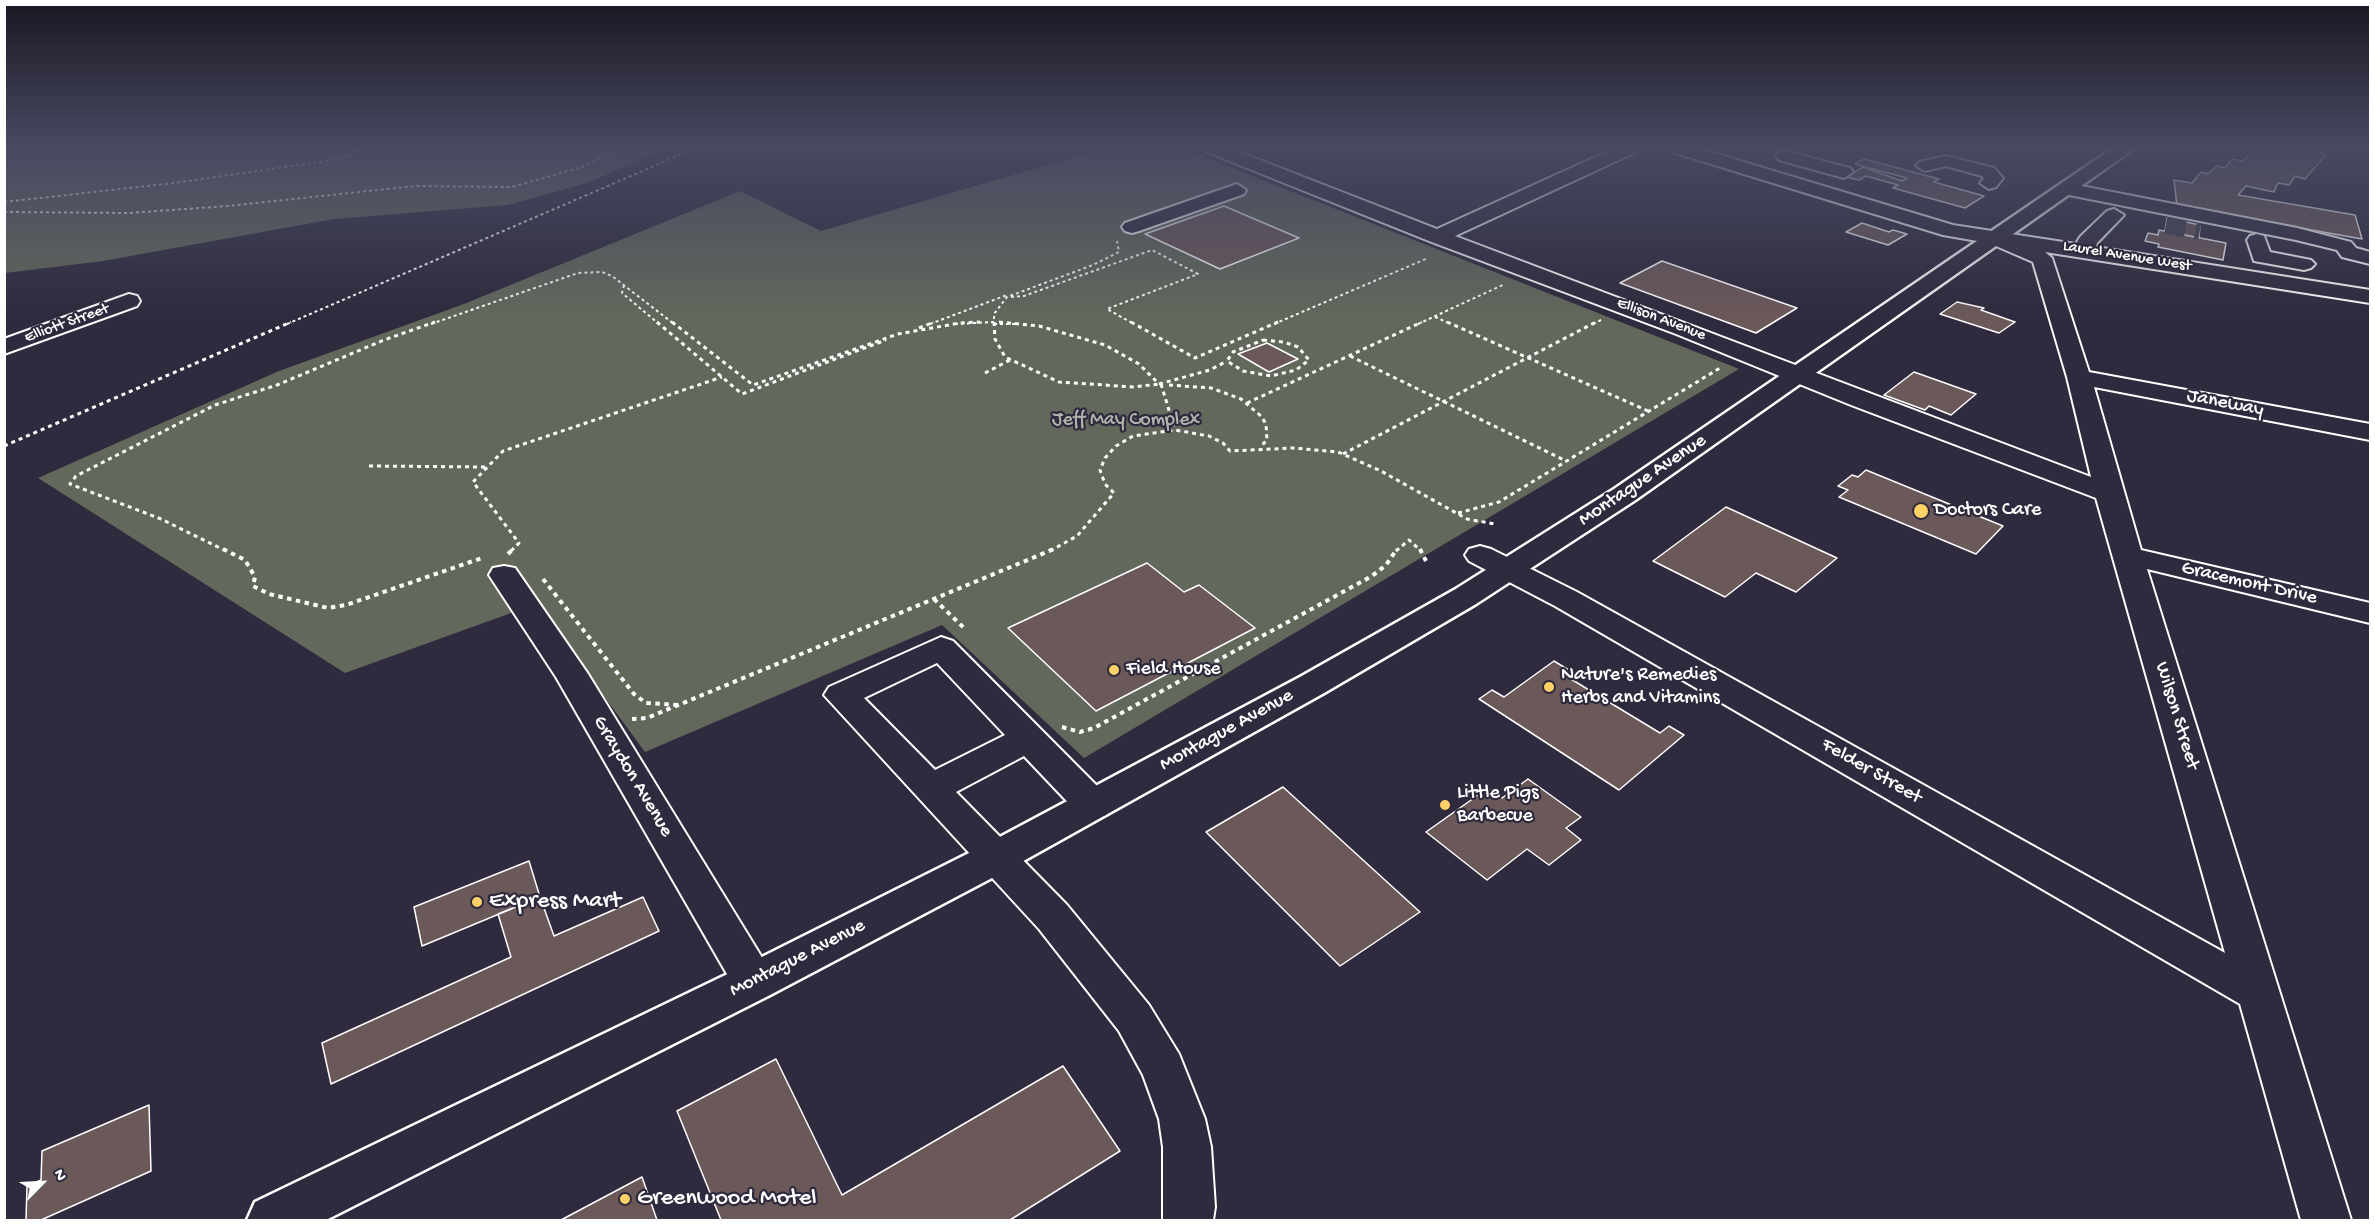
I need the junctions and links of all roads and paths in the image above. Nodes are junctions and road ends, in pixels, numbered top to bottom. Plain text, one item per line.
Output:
1 (229, 205) edge
2 (564, 205) edge
3 (1194, 205) edge
4 (1344, 205) edge
5 (1516, 205) edge
6 (1865, 205) edge
7 (2043, 205) edge
8 (2088, 205) edge
9 (2125, 205) edge
10 (4, 212) edge
11 (2114, 215) junction
12 (2166, 224) tunnel mouth
13 (1132, 227) joint
14 (2200, 230) tunnel mouth
15 (1996, 239) junction
16 (1436, 245) junction
17 (2085, 250) junction
18 (2370, 258) edge
19 (2338, 263) junction
20 (2370, 274) edge
21 (1499, 279) dead end
22 (624, 284) junction
23 (1022, 290) junction
24 (2370, 296) edge
25 (1007, 297) junction
26 (129, 300) dead end
27 (1594, 314) dead end
28 (1434, 317) junction
29 (994, 322) junction
30 (906, 333) junction
31 (4, 346) edge
32 (1350, 356) junction
33 (1528, 358) junction
34 (1011, 360) junction
35 (1227, 361) junction
36 (1710, 362) dead end
37 (985, 373) dead end
38 (1800, 375) junction
39 (722, 377) junction
40 (2079, 377) junction
41 (1159, 384) junction
42 (1444, 401) junction
43 (1247, 403) junction
44 (1648, 411) junction
45 (1175, 430) junction
46 (2370, 432) edge
47 (4, 447) edge
48 (1259, 448) junction
49 (1343, 454) junction
50 (1566, 461) junction
51 (369, 466) dead end
52 (487, 467) junction
53 (2109, 494) junction
54 (1457, 513) junction
55 (1494, 550) junction
56 (2128, 556) junction
57 (504, 558) junction
58 (1426, 561) dead end
59 (541, 576) dead end
60 (934, 599) junction
61 (2370, 613) edge
62 (968, 632) dead end
63 (679, 705) junction
64 (623, 715) dead end
65 (1042, 729) junction
66 (930, 789) junction
67 (1093, 805) junction
68 (995, 858) junction
69 (754, 982) junction
70 (2259, 993) junction
71 (273, 1221) edge
72 (1188, 1221) edge
73 (2326, 1221) edge

1 - 10 path
2 - 47 path
3 - 13 street
4 - 16 street, Ellison Avenue
5 - 16 street
6 - 15 street, Laurel Avenue West
7 - 15 main road, Montague Avenue
8 - 11 street
9 - 19 street
11 - 12 street
11 - 17 street
13 - 23 path
14 - 19 street
15 - 17 street, Laurel Avenue West
15 - 38 main road, Montague Avenue
15 - 40 street, Wilson Street
16 - 25 path
16 - 38 street, Ellison Avenue
17 - 24 street, Laurel Avenue West
18 - 19 street
19 - 20 street
21 - 28 path
22 - 30 path
22 - 39 path
22 - 57 path
23 - 25 path
23 - 30 path
25 - 29 path
26 - 31 street, Elliott Street
27 - 33 path
28 - 32 path
28 - 33 path
29 - 30 path
29 - 34 path
29 - 41 path
30 - 39 path
32 - 42 path
32 - 43 path
33 - 42 path
33 - 44 path
34 - 37 path
34 - 41 path
35 - 35 path
35 - 41 path
36 - 44 path
38 - 53 street, Ellison Avenue
38 - 55 main road, Montague Avenue
39 - 52 path
40 - 46 street, Janeway
40 - 53 street, Wilson Street
41 - 43 path
41 - 45 path
42 - 49 path
42 - 50 path
43 - 48 path
44 - 50 path
45 - 48 path
45 - 60 path
48 - 49 path
49 - 54 path
50 - 54 path
51 - 52 path
52 - 57 path
53 - 56 street, Wilson Street
54 - 55 path
55 - 67 main road, Montague Avenue
55 - 70 street, Felder Street
56 - 61 street, Gracemont Drive
56 - 70 street, Wilson Street
57 - 69 street, Graydon Avenue
58 - 65 path
59 - 63 path
60 - 62 path
60 - 63 path
63 - 64 path
65 - 66 street
65 - 66 street
65 - 67 street
66 - 68 street
67 - 68 main road, Montague Avenue
68 - 69 main road, Montague Avenue
68 - 72 street
69 - 71 main road, Montague Avenue
70 - 73 street, Wilson Street

